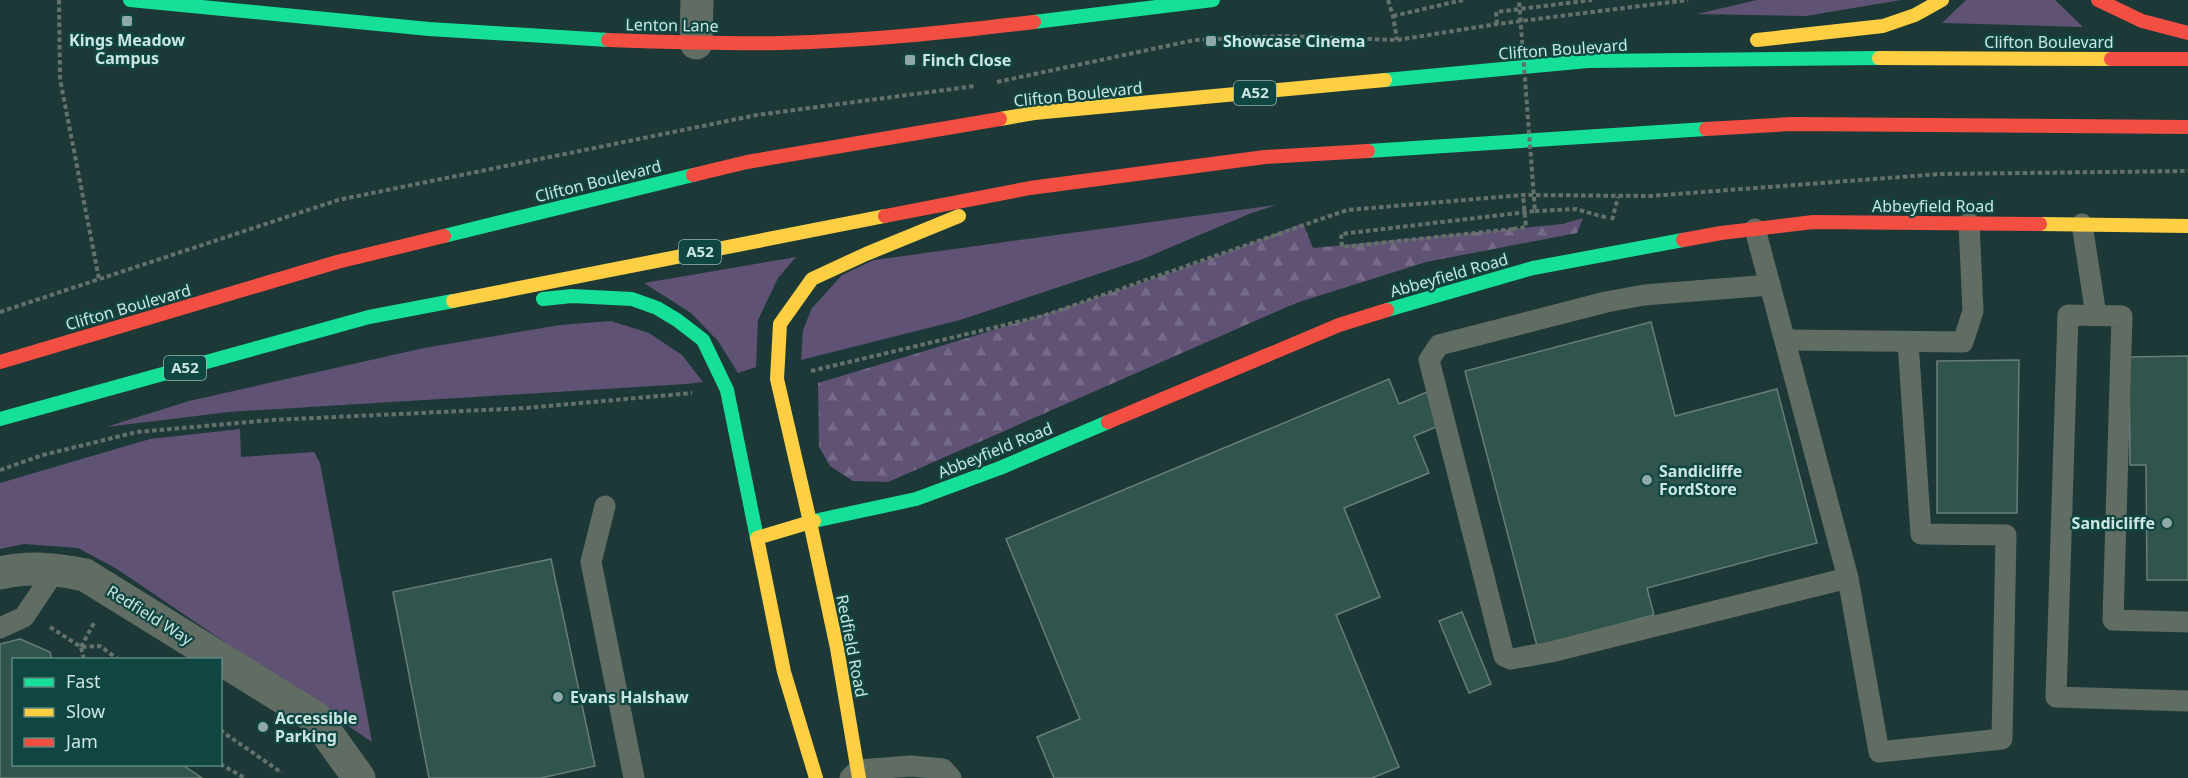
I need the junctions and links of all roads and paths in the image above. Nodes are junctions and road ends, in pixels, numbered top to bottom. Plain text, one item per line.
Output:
1 (59, 0) edge
2 (130, 0) edge
3 (697, 0) edge
4 (1213, 0) edge
5 (1388, 0) edge
6 (1463, 0) edge
7 (1519, 0) edge
8 (1592, 0) edge
9 (1688, 0) edge
10 (1942, 0) edge
11 (2098, 0) edge
12 (1168, 3) edge
13 (1393, 16) junction
14 (1497, 24) junction
15 (2188, 33) edge
16 (1743, 42) dead end
17 (696, 43) junction
18 (1707, 46) dead end
19 (2188, 59) edge
20 (1588, 61) junction
21 (2188, 127) edge
22 (2188, 171) edge
23 (1030, 188) junction
24 (1523, 195) junction
25 (1535, 211) junction
26 (1612, 219) dead end
27 (1969, 223) junction
28 (2082, 224) junction
29 (2188, 226) edge
30 (1755, 229) junction
31 (99, 279) dead end
32 (1770, 285) junction
33 (409, 308) junction
34 (2096, 315) junction
35 (1785, 340) junction
36 (1908, 342) junction
37 (0, 362) edge
38 (777, 379) junction
39 (728, 390) junction
40 (0, 419) edge
41 (0, 470) edge
42 (605, 506) dead end
43 (810, 522) junction
44 (757, 538) junction
45 (56, 569) junction
46 (0, 573) edge
47 (1848, 578) junction
48 (2188, 622) edge
49 (0, 628) edge
50 (81, 647) dead end
51 (116, 658) edge
52 (219, 658) edge
53 (222, 660) edge
54 (2188, 701) edge
55 (222, 731) edge
56 (222, 766) edge
57 (282, 772) dead end
58 (856, 775) edge
59 (245, 778) edge
60 (359, 778) edge
61 (634, 778) edge
62 (816, 778) edge
63 (951, 778) edge

1 - 31 path
2 - 17 main road, Lenton Lane
3 - 17 street
4 - 12 main road, Lenton Lane
5 - 13 path
6 - 13 path
7 - 25 path, bridge
8 - 14 path
9 - 14 path
10 - 16 main road
11 - 15 main road
12 - 17 main road, Lenton Lane
13 - 14 path
18 - 20 main road
19 - 20 main road, Clifton Boulevard / A52
20 - 37 main road, Clifton Boulevard / A52
21 - 23 main road, A52
22 - 24 path
23 - 33 main road, A52
23 - 38 main road, Redfield Road
24 - 25 path, bridge
24 - 38 path
25 - 26 path
27 - 28 main road, Abbeyfield Road
27 - 30 main road, Abbeyfield Road
27 - 36 lane
28 - 29 main road, Abbeyfield Road
28 - 34 lane
30 - 32 lane
30 - 43 main road, Abbeyfield Road
32 - 35 lane
32 - 47 lane
33 - 39 main road
33 - 40 main road, A52
34 - 48 lane
34 - 54 lane
35 - 36 lane
35 - 47 lane
36 - 47 lane
38 - 43 main road, Redfield Road
39 - 41 path
39 - 44 main road
42 - 61 lane
43 - 44 main road, Abbeyfield Road
43 - 58 main road, Redfield Road
44 - 62 main road
45 - 46 street, Redfield Way
45 - 49 lane
45 - 52 street, Redfield Way
50 - 51 path
53 - 60 street, Redfield Way
55 - 57 path
56 - 59 path
58 - 63 lane

